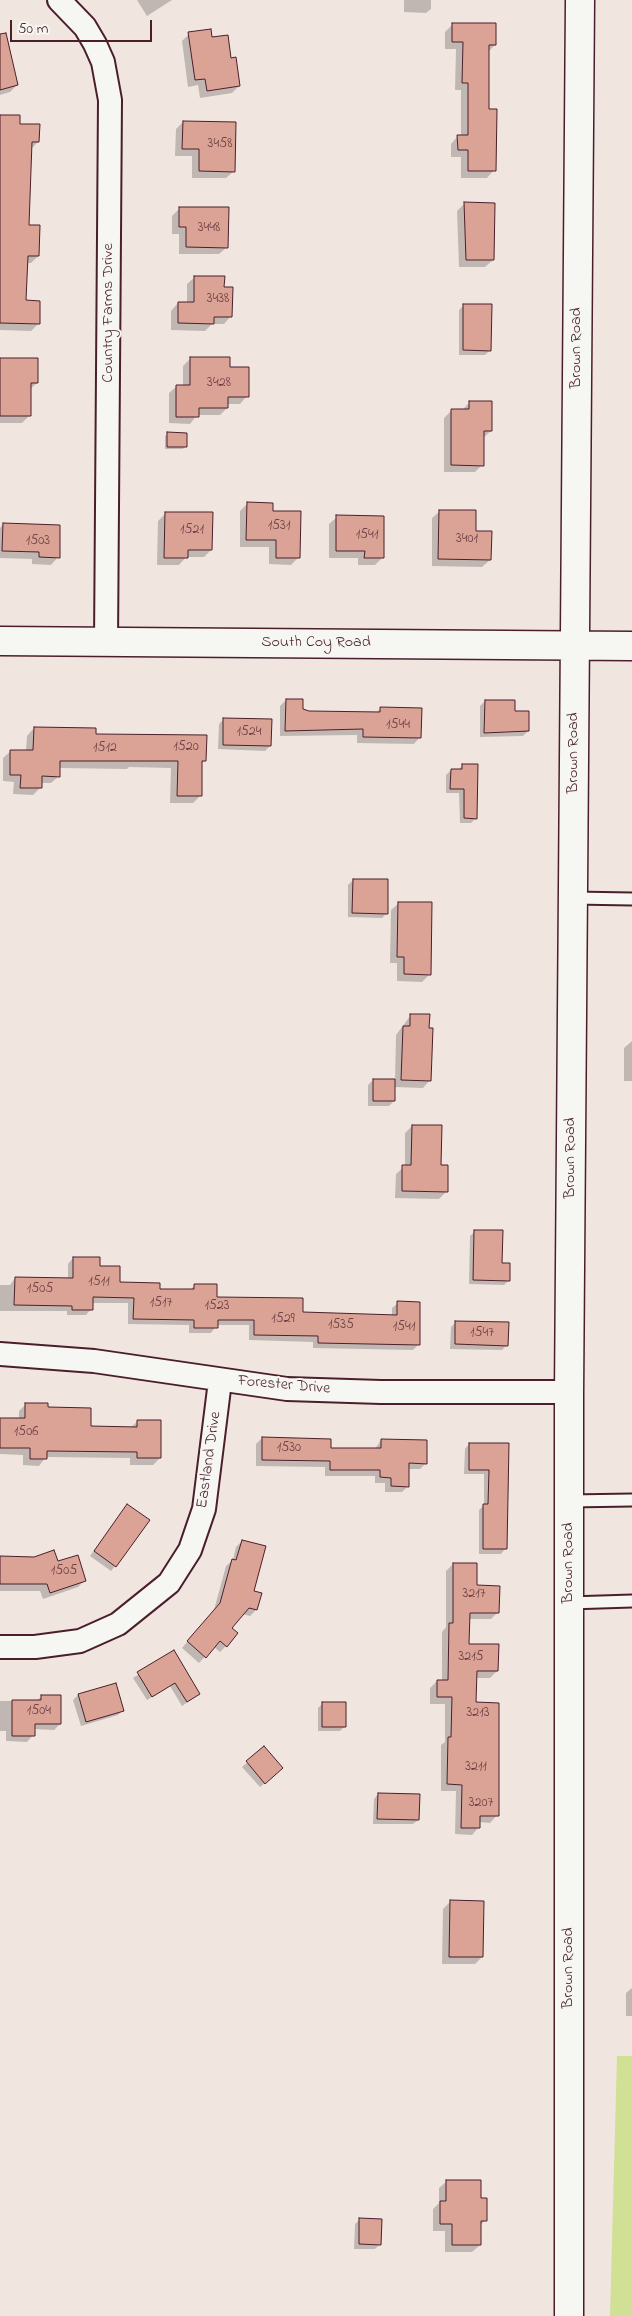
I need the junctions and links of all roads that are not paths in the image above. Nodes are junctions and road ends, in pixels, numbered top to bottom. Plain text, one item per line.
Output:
1 (59, 0) edge
2 (580, 0) edge
3 (0, 641) edge
4 (106, 642) junction
5 (574, 645) junction
6 (632, 646) edge
7 (573, 898) junction
8 (632, 900) edge
9 (0, 1354) edge
10 (220, 1380) junction
11 (569, 1392) junction
12 (569, 1500) junction
13 (632, 1500) edge
14 (632, 1601) edge
15 (569, 1603) junction
16 (0, 1647) edge
17 (569, 2316) edge

1 - 4 street, Country Farms Drive
2 - 5 street, Brown Road
3 - 4 street, South Coy Road
4 - 5 street, South Coy Road
5 - 6 street, South Coy Road
5 - 7 street, Brown Road
7 - 8 lane
7 - 11 street, Brown Road
9 - 10 street, Forester Drive
10 - 11 street, Forester Drive
10 - 16 street, Eastland Drive
11 - 12 street, Brown Road
12 - 13 lane
12 - 15 street, Brown Road
14 - 15 lane
15 - 17 street, Brown Road

